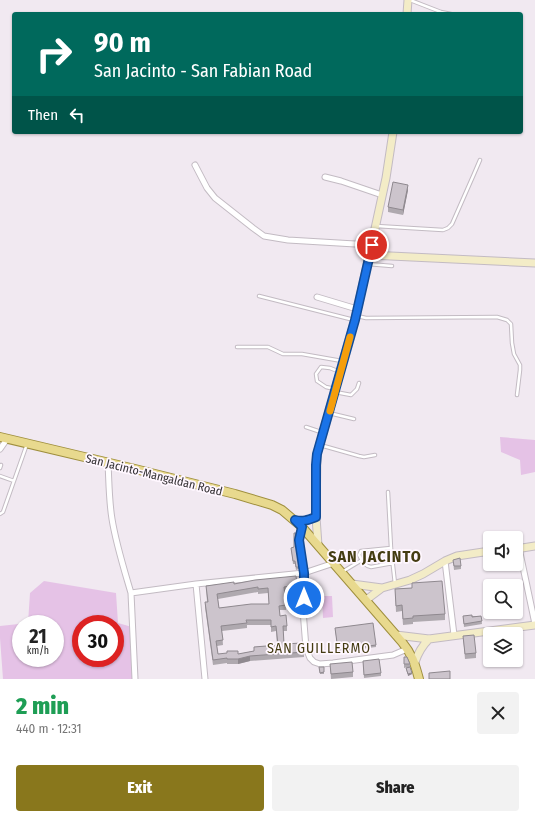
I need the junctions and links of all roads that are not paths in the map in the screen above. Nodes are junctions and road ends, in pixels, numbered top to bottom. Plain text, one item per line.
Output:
1 (409, 0) edge
2 (407, 12) edge
3 (441, 12) edge
4 (393, 134) edge
5 (480, 160) dead end
6 (195, 165) dead end
7 (325, 177) dead end
8 (382, 195) junction
9 (376, 226) junction
10 (372, 245) junction
11 (370, 255) junction
12 (535, 263) edge
13 (368, 264) junction
14 (392, 266) dead end
15 (259, 296) dead end
16 (317, 296) dead end
17 (356, 315) junction
18 (237, 347) dead end
19 (343, 361) junction
20 (340, 372) junction
21 (359, 383) dead end
22 (335, 391) junction
23 (517, 395) dead end
24 (330, 411) junction
25 (354, 419) dead end
26 (306, 428) dead end
27 (323, 432) junction
28 (4, 438) edge
29 (27, 444) junction
30 (319, 445) junction
31 (0, 449) edge
32 (375, 455) dead end
33 (108, 463) junction
34 (0, 476) edge
35 (14, 480) junction
36 (388, 492) dead end
37 (0, 514) edge
38 (316, 517) junction
39 (295, 520) junction
40 (302, 527) junction
41 (318, 545) junction
42 (535, 546) edge
43 (391, 548) junction
44 (523, 548) edge
45 (483, 552) edge
46 (362, 560) junction
47 (446, 561) junction
48 (334, 563) junction
49 (393, 564) junction
50 (522, 571) edge
51 (342, 572) junction
52 (304, 573) junction
53 (196, 584) junction
54 (352, 584) junction
55 (395, 584) junction
56 (382, 588) junction
57 (131, 593) junction
58 (366, 600) junction
59 (535, 625) edge
60 (396, 635) junction
61 (454, 635) junction
62 (429, 639) junction
63 (407, 649) junction
64 (415, 662) junction
65 (135, 679) edge
66 (204, 679) edge
67 (419, 679) edge

1 - 2 main road
1 - 3 lane
4 - 8 main road
5 - 9 lane
6 - 10 street
7 - 8 street
8 - 9 main road
9 - 10 main road
10 - 11 main road
11 - 12 main road
11 - 13 main road
13 - 14 lane
13 - 17 main road
15 - 17 lane
16 - 17 street
17 - 19 main road
17 - 23 lane
18 - 19 lane
19 - 20 main road
20 - 22 main road
20 - 22 lane
21 - 22 lane
22 - 24 main road
24 - 25 lane
24 - 27 main road
26 - 27 lane
27 - 30 main road
28 - 29 main road, San Jacinto-Mangaldan Road
28 - 31 street
29 - 33 main road, San Jacinto-Mangaldan Road
29 - 35 lane
30 - 32 lane
30 - 38 main road
33 - 39 main road, San Jacinto-Mangaldan Road
33 - 57 street
34 - 35 lane
35 - 37 lane
36 - 43 lane
38 - 39 main road
38 - 41 main road
39 - 40 main road, San Jacinto-Mangaldan Road
40 - 41 main road, San Jacinto-Mangaldan Road
40 - 52 street
41 - 48 main road, San Jacinto-Mangaldan Road
42 - 44 main road
43 - 46 lane
43 - 49 lane
45 - 47 main road
46 - 49 lane
46 - 51 lane
47 - 55 main road
47 - 61 street
48 - 51 main road, San Jacinto-Mangaldan Road
48 - 52 street
49 - 55 lane
50 - 59 street
51 - 54 main road, San Jacinto-Mangaldan Road
52 - 53 street
52 - 63 street
53 - 57 street
53 - 66 street
54 - 56 main road
54 - 58 main road, San Jacinto-Mangaldan Road
55 - 56 main road
56 - 58 main road
57 - 65 street
58 - 60 main road, San Jacinto-Mangaldan Road
59 - 61 main road
60 - 62 main road
60 - 63 main road, San Jacinto-Mangaldan Road
61 - 62 main road
62 - 64 main road
63 - 64 main road, San Jacinto-Mangaldan Road
64 - 67 main road, San Jacinto-Mangaldan Road

